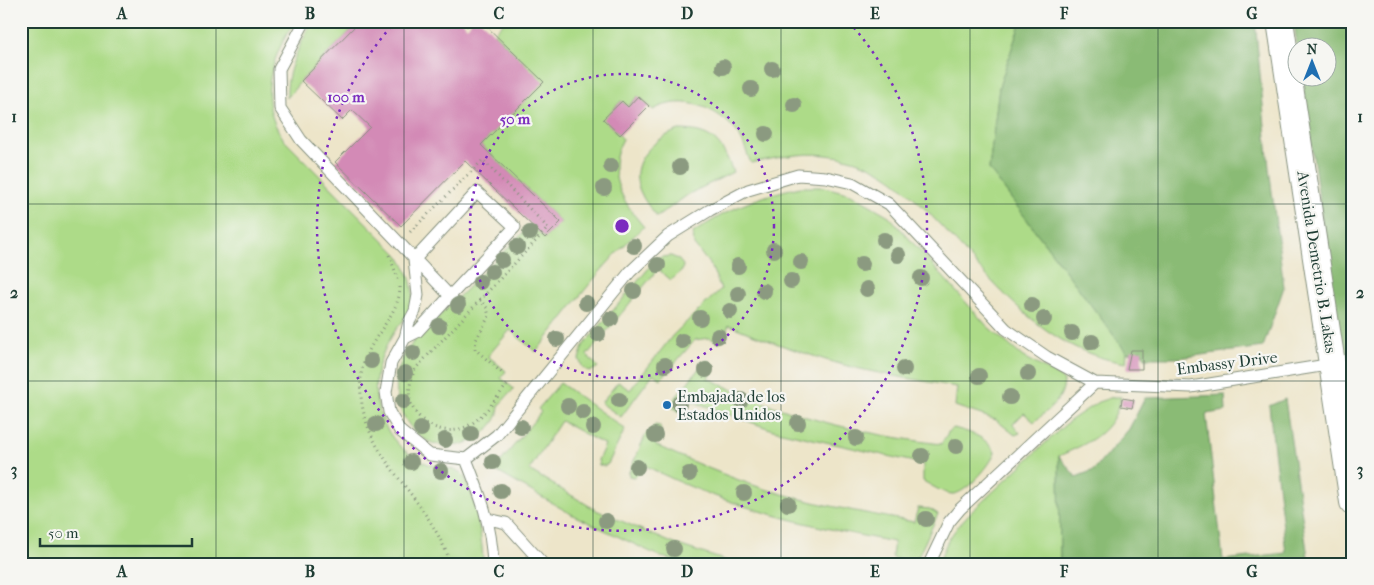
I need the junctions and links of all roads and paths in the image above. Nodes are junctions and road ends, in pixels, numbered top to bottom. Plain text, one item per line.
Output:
1 (305, 21) edge
2 (1280, 21) edge
3 (414, 260) junction
4 (450, 296) junction
5 (480, 300) dead end
6 (405, 338) junction
7 (1333, 364) junction
8 (1096, 383) junction
9 (507, 385) dead end
10 (466, 459) junction
11 (1353, 502) edge
12 (488, 519) junction
13 (493, 564) edge
14 (543, 564) edge
15 (929, 564) edge

1 - 3 lane
2 - 7 street, Avenida Demetrio B. Lakas
3 - 4 lane
3 - 4 lane
3 - 6 lane
4 - 6 lane
5 - 9 path
6 - 10 lane
7 - 8 lane, Embassy Drive
7 - 11 street, Avenida Demetrio B. Lakas
8 - 10 lane
8 - 15 lane
10 - 12 lane
12 - 13 lane
12 - 14 lane

